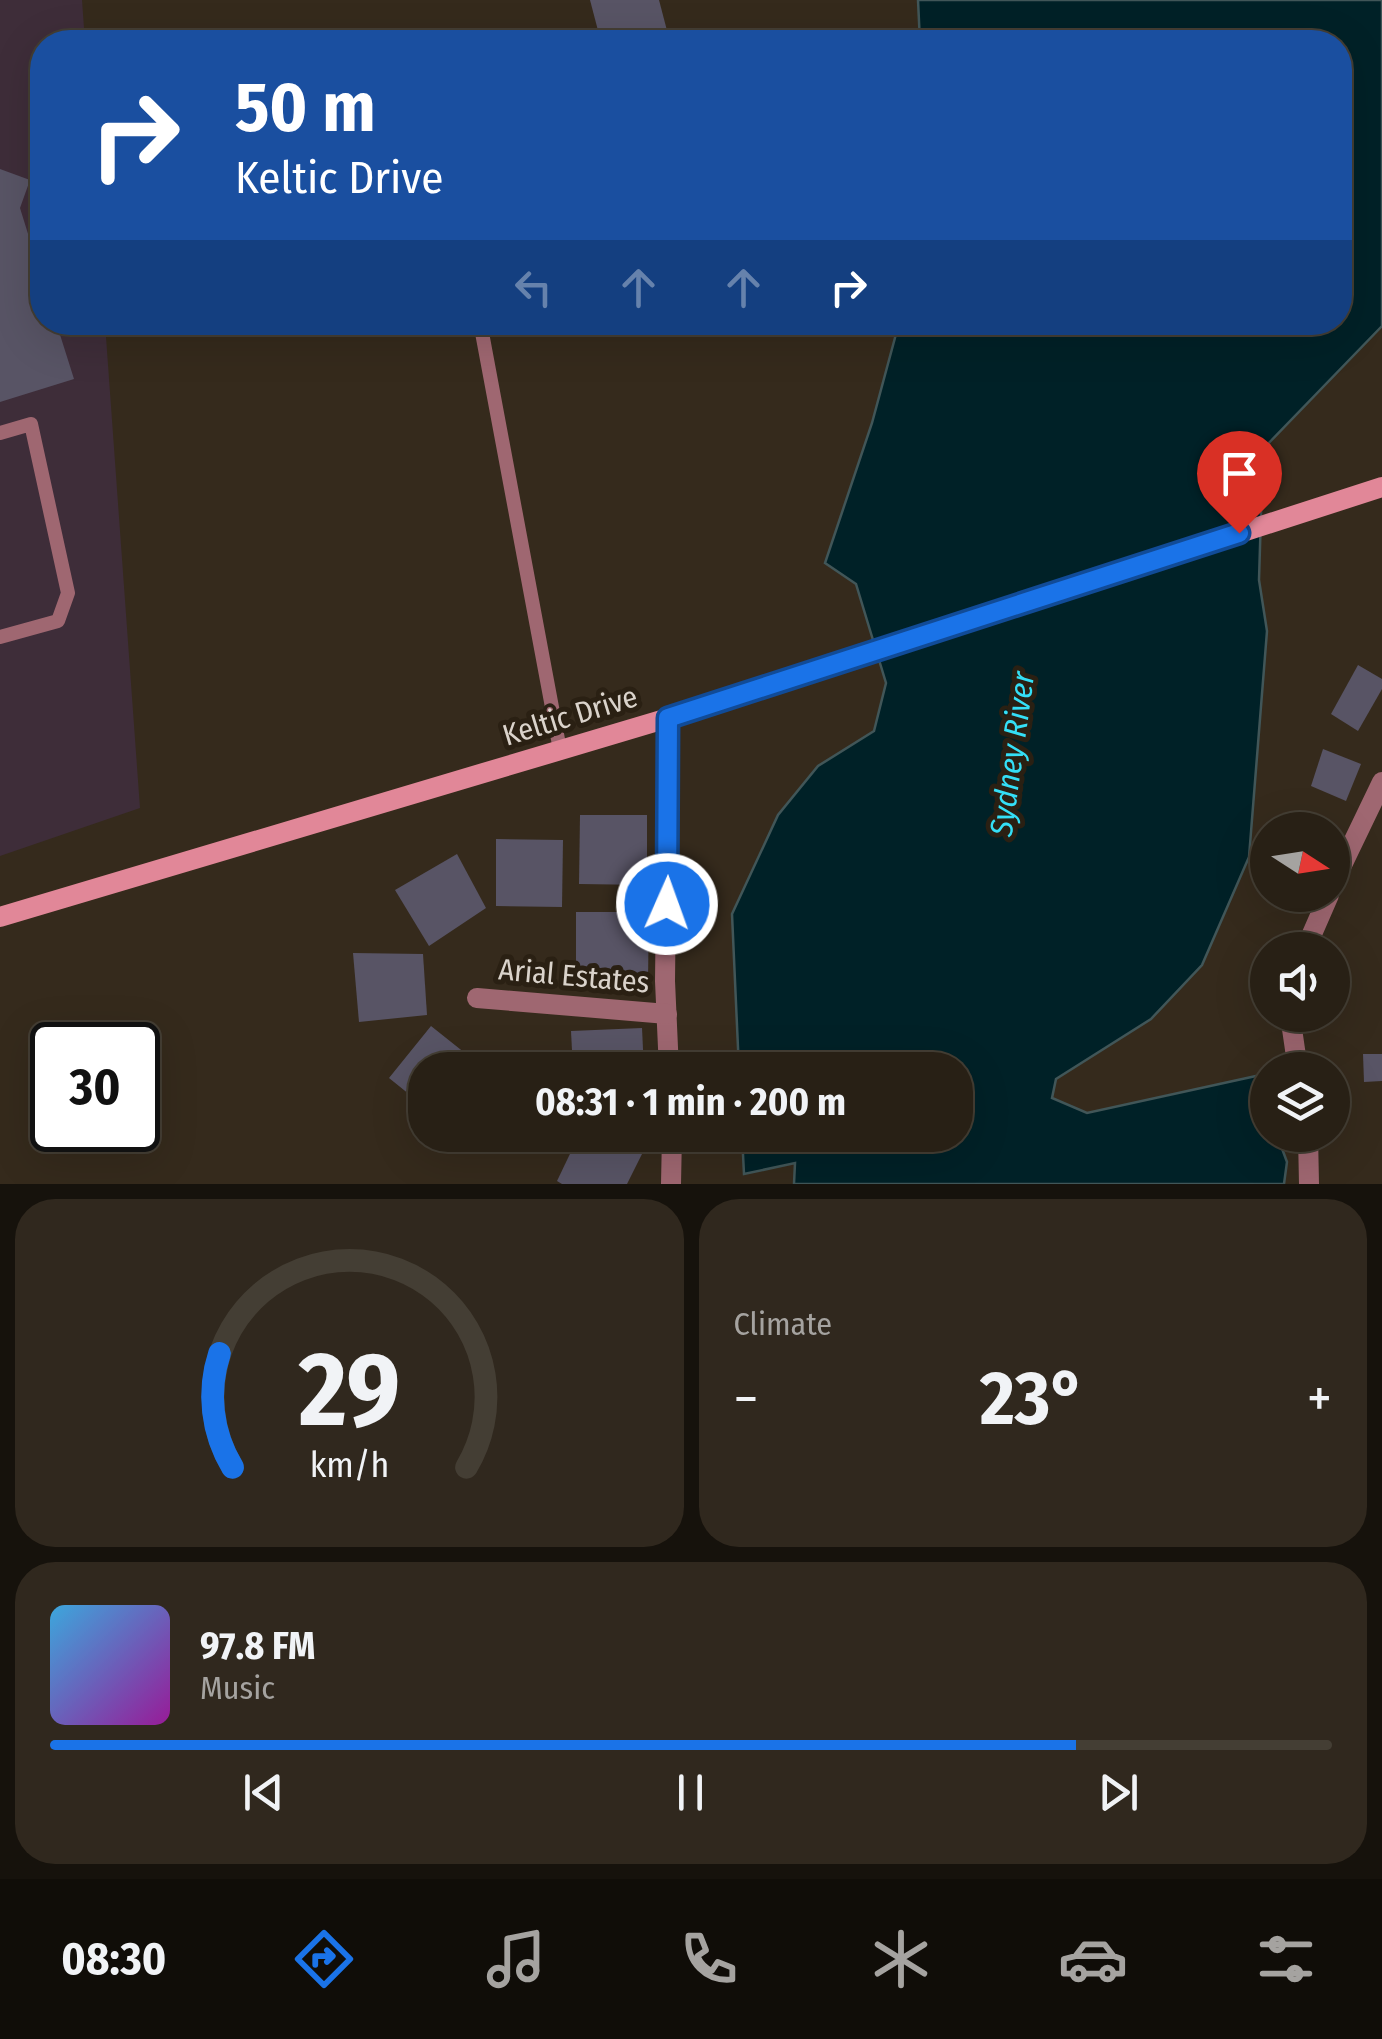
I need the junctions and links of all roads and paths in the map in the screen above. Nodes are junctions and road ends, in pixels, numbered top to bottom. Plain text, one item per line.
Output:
1 (482, 335) edge
2 (0, 433) edge
3 (1382, 488) edge
4 (0, 637) edge
5 (668, 718) junction
6 (560, 750) junction
7 (1382, 782) edge
8 (1350, 849) edge
9 (0, 917) edge
10 (477, 998) dead end
11 (667, 1014) junction
12 (668, 1052) edge
13 (672, 1152) edge
14 (1308, 1152) edge
15 (671, 1184) edge
16 (1309, 1184) edge

1 - 6 lane
2 - 4 lane
3 - 5 main road, Keltic Drive
5 - 6 main road, Keltic Drive
5 - 11 street
6 - 9 main road, Keltic Drive
7 - 8 street
10 - 11 street, Arial Estates
11 - 12 street
13 - 15 street
14 - 16 street

